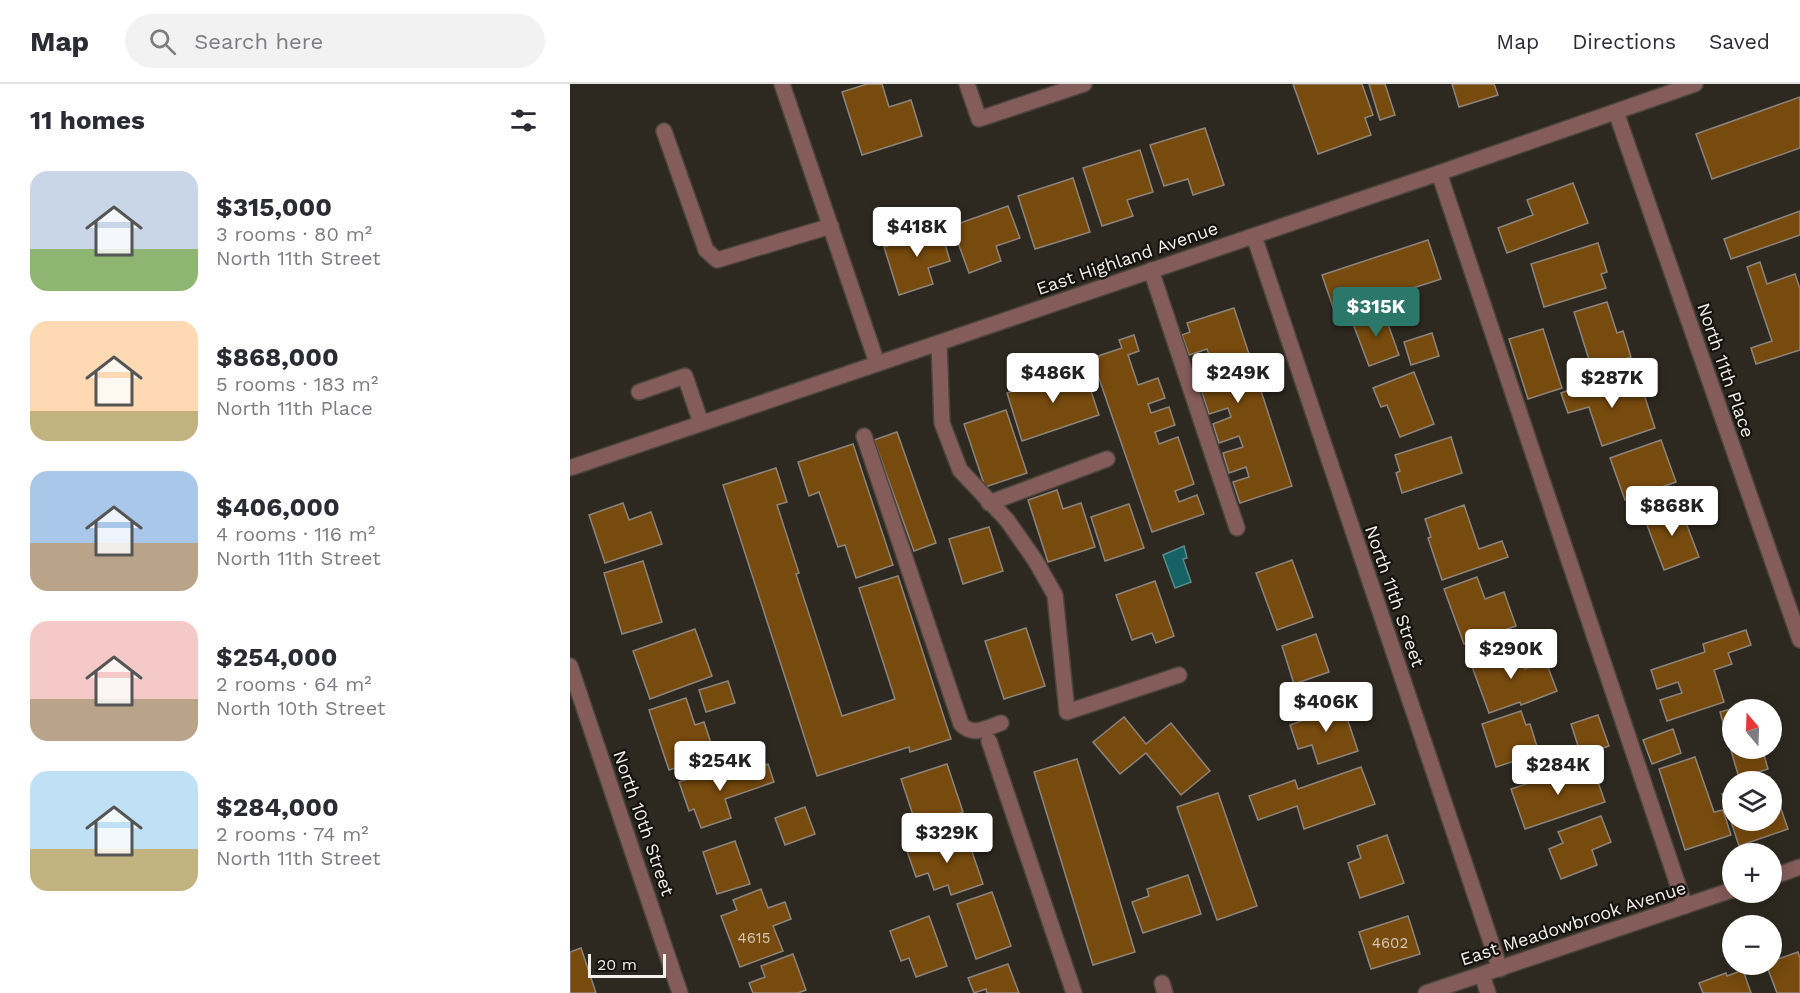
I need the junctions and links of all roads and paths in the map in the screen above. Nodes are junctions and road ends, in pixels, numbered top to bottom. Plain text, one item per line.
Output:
1 (782, 84) edge
2 (967, 84) edge
3 (1084, 84) edge
4 (1695, 84) edge
5 (1616, 112) junction
6 (664, 131) dead end
7 (1439, 173) junction
8 (831, 226) junction
9 (1254, 236) junction
10 (1151, 270) junction
11 (939, 343) junction
12 (878, 363) junction
13 (639, 392) dead end
14 (700, 423) junction
15 (864, 436) dead end
16 (1107, 459) dead end
17 (570, 468) edge
18 (989, 503) junction
19 (1237, 528) dead end
20 (1800, 640) edge
21 (570, 666) edge
22 (1179, 675) dead end
23 (1001, 723) dead end
24 (989, 741) dead end
25 (1800, 867) edge
26 (1782, 873) edge
27 (1722, 893) edge
28 (1685, 906) junction
29 (1500, 969) junction
30 (1482, 975) junction
31 (680, 993) edge
32 (1074, 993) edge
33 (1426, 993) edge
34 (1488, 993) edge

1 - 8 street
2 - 3 street
4 - 5 street, East Highland Avenue
5 - 7 street, East Highland Avenue
5 - 20 street, North 11th Place
6 - 8 street
7 - 9 street, East Highland Avenue
7 - 28 street
8 - 12 street
9 - 10 street, East Highland Avenue
9 - 29 street, North 11th Street
10 - 11 street, East Highland Avenue
10 - 19 street
11 - 12 street, East Highland Avenue
11 - 18 street
12 - 14 street, East Highland Avenue
13 - 14 street
14 - 17 street, East Highland Avenue
15 - 23 street
16 - 18 street
18 - 22 street
21 - 31 street, North 10th Street
24 - 32 street
25 - 26 street
27 - 28 street, East Meadowbrook Avenue
28 - 29 street, East Meadowbrook Avenue
29 - 30 street, East Meadowbrook Avenue
30 - 33 street, East Meadowbrook Avenue
30 - 34 street

